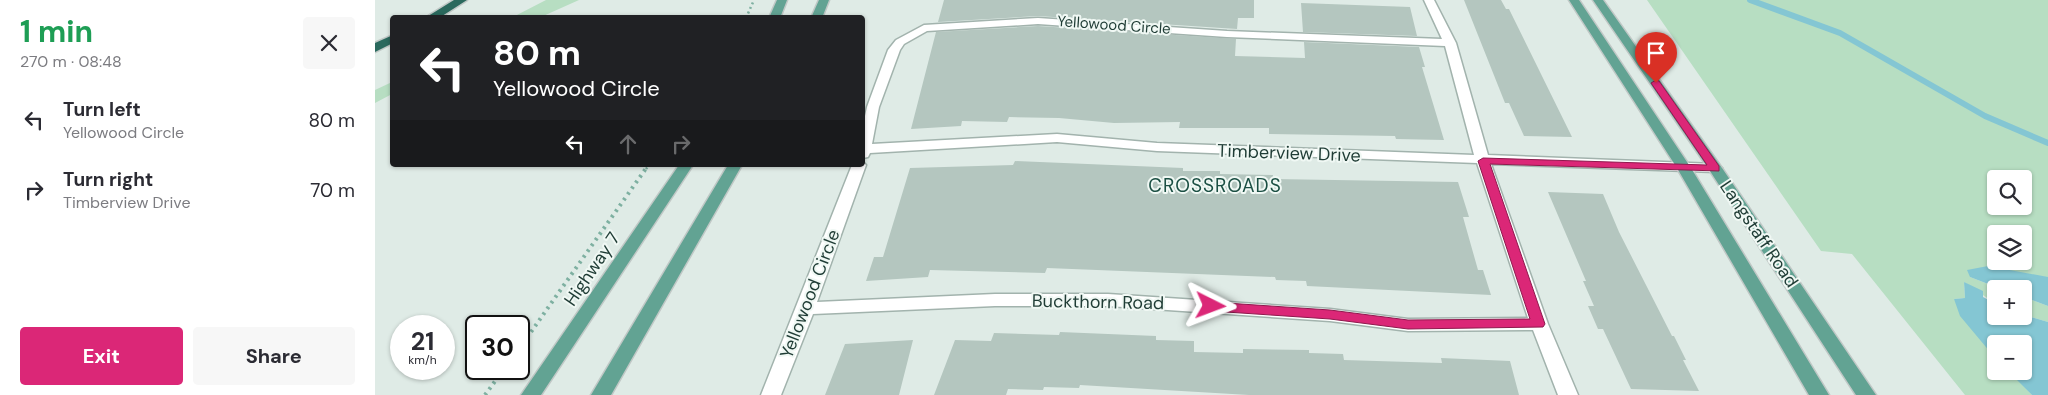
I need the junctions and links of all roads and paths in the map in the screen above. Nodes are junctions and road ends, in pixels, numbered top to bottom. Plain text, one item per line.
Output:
1 (462, 0) edge
2 (754, 0) edge
3 (782, 0) edge
4 (824, 0) edge
5 (1429, 0) edge
6 (1574, 0) edge
7 (1598, 0) edge
8 (435, 15) edge
9 (747, 15) edge
10 (775, 15) edge
11 (817, 15) edge
12 (390, 40) edge
13 (1451, 42) junction
14 (375, 48) edge
15 (865, 143) edge
16 (865, 156) edge
17 (1483, 161) junction
18 (648, 167) edge
19 (685, 167) edge
20 (734, 167) edge
21 (858, 167) edge
22 (1684, 168) junction
23 (1715, 168) junction
24 (807, 308) junction
25 (1539, 324) junction
26 (530, 333) edge
27 (496, 380) edge
28 (485, 395) edge
29 (531, 395) edge
30 (601, 395) edge
31 (771, 395) edge
32 (1568, 395) edge
33 (1819, 395) edge
34 (1866, 395) edge

1 - 8 highway
2 - 9 path
3 - 10 main road
4 - 11 main road
5 - 13 street
6 - 22 main road, Langstaff Road
7 - 23 main road, Langstaff Road
12 - 14 highway
13 - 15 street, Yellowood Circle
13 - 17 street
16 - 17 street, Timberview Drive
17 - 22 street, Timberview Drive
17 - 25 street
18 - 26 path
19 - 29 main road, Highway 7
20 - 30 main road
21 - 24 street, Yellowood Circle
22 - 23 street, Timberview Drive
22 - 33 main road, Langstaff Road
23 - 34 main road, Langstaff Road
24 - 25 street, Buckthorn Road
24 - 31 street, Yellowood Circle
25 - 32 street
27 - 28 path

